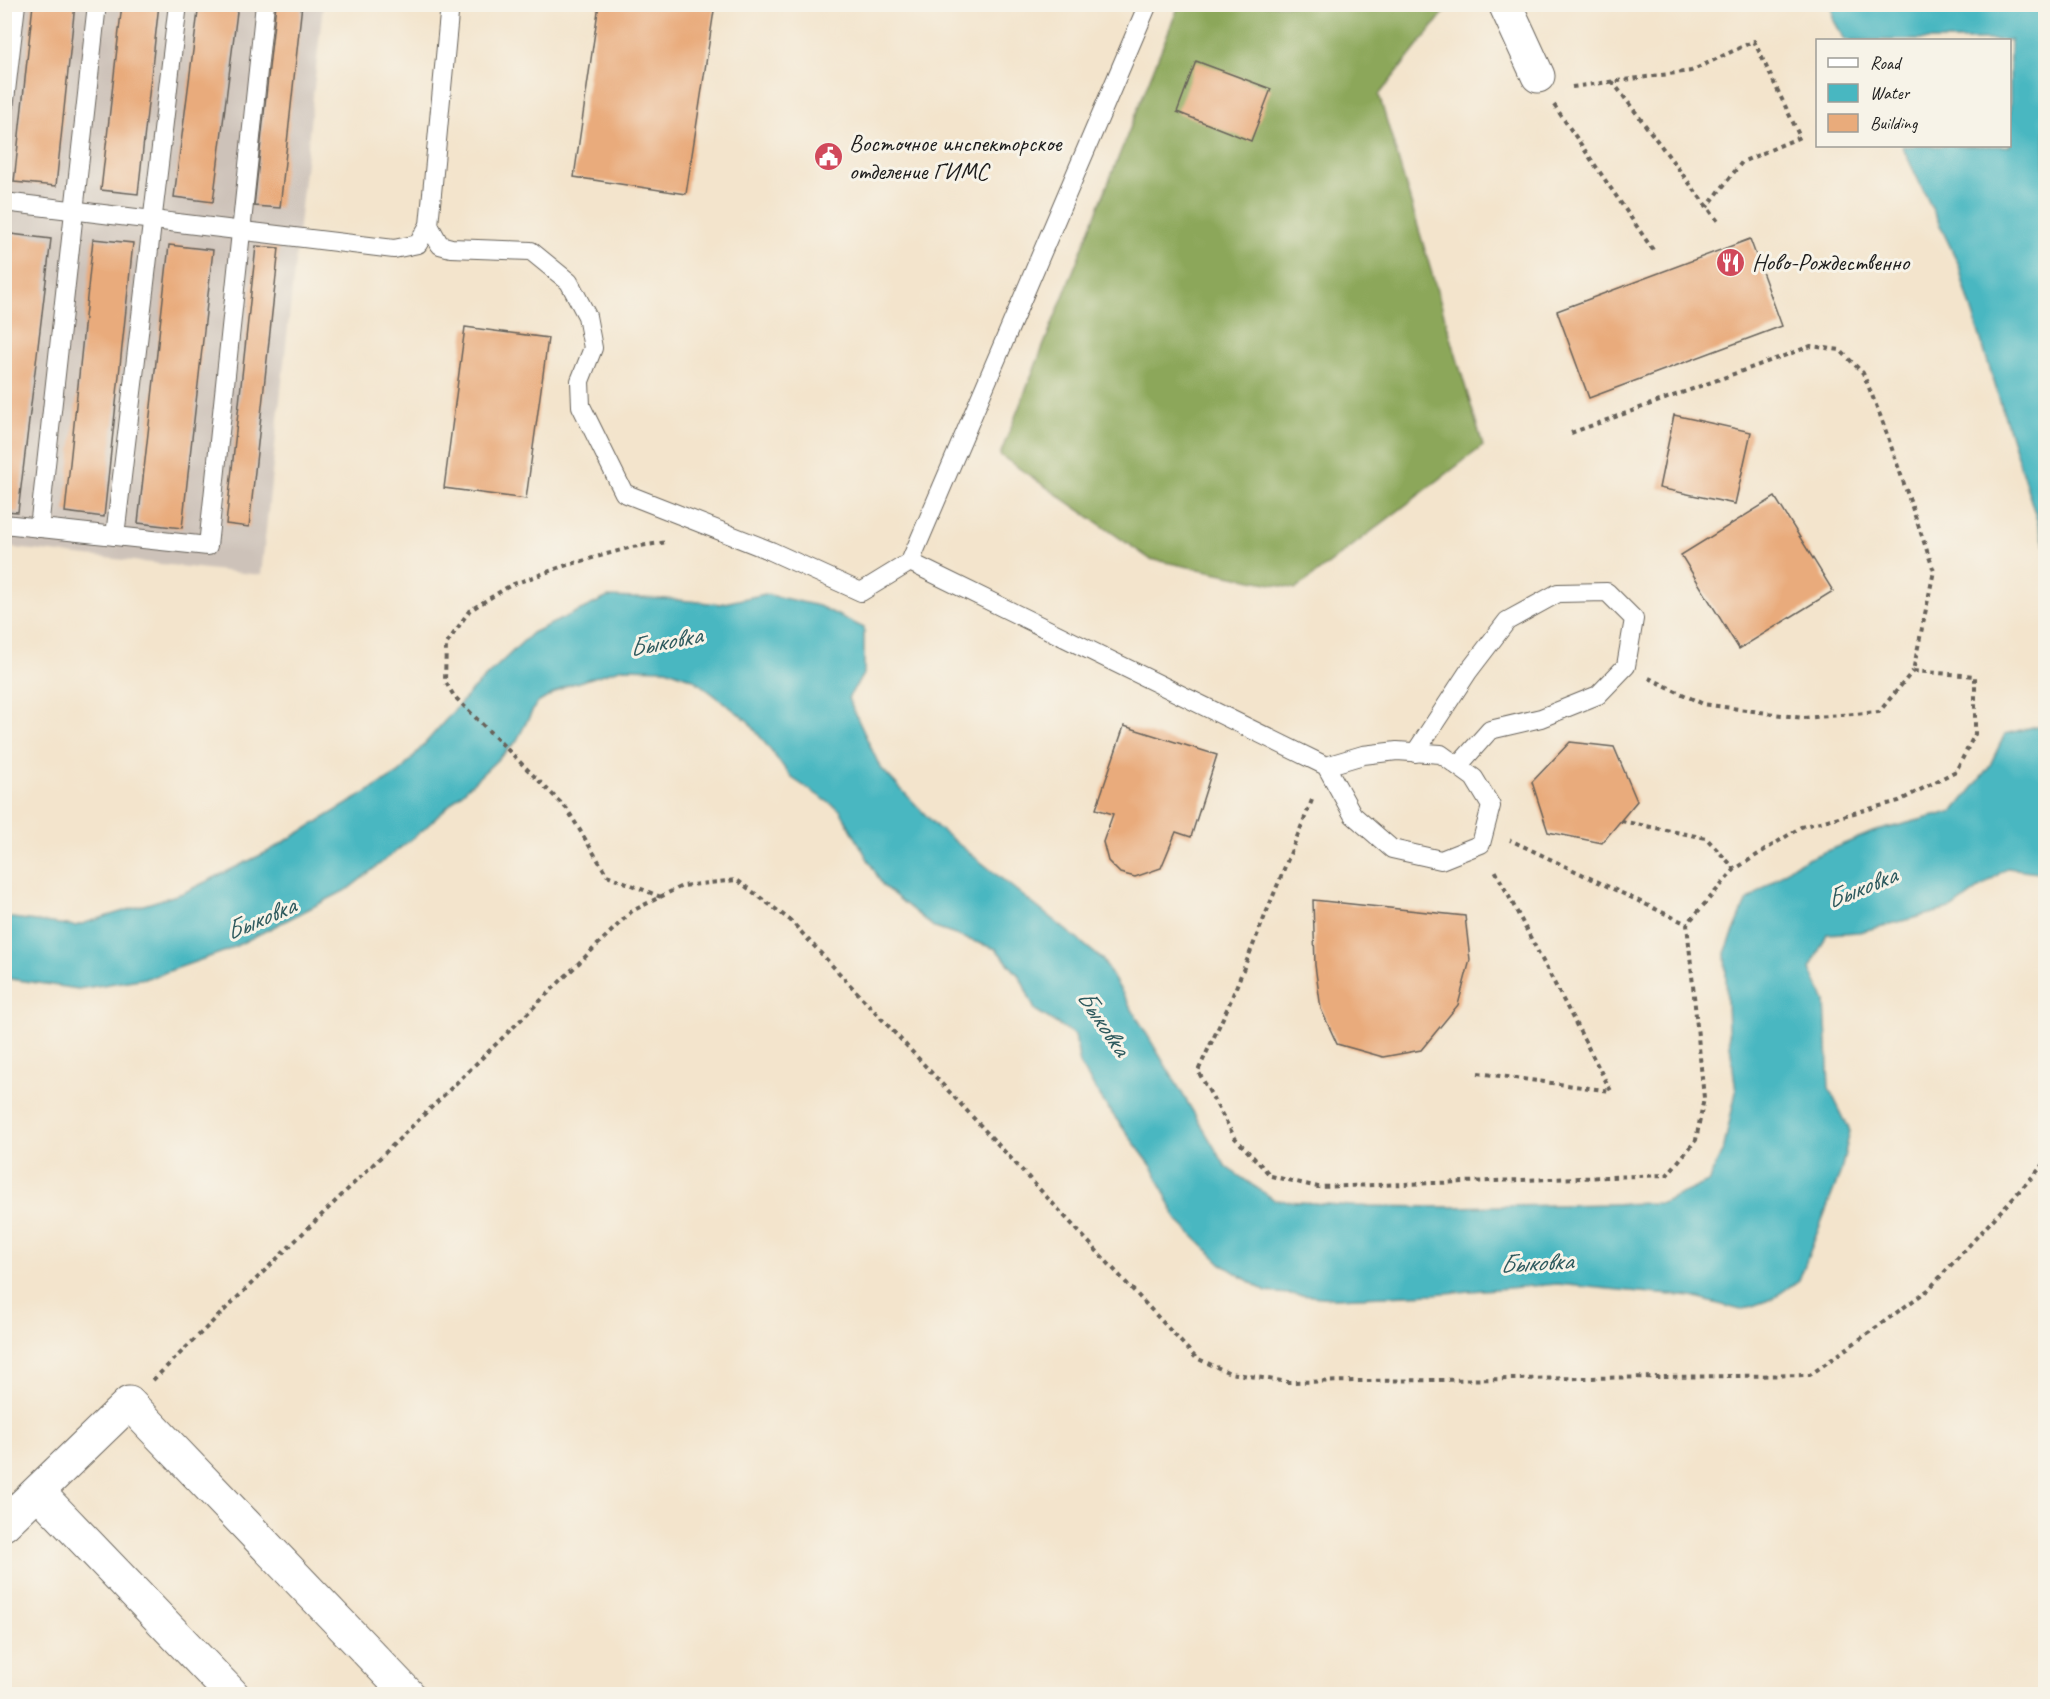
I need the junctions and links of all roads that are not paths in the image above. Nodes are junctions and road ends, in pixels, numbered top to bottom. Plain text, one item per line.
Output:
1 (16, 4) edge
2 (97, 4) edge
3 (178, 4) edge
4 (265, 4) edge
5 (450, 4) edge
6 (1148, 4) edge
7 (1505, 4) edge
8 (1541, 84) road end
9 (4, 109) edge
10 (4, 202) edge
11 (75, 211) junction
12 (152, 220) junction
13 (429, 225) junction
14 (241, 230) junction
15 (4, 524) edge
16 (39, 528) junction
17 (115, 536) junction
18 (910, 562) junction
19 (1415, 753) junction
20 (1326, 766) junction
21 (1458, 766) junction
22 (38, 1492) junction
23 (4, 1524) edge
24 (232, 1695) edge
25 (408, 1695) edge

1 - 9 lane
2 - 11 lane
3 - 12 lane
4 - 14 lane
5 - 13 lane
6 - 18 lane
7 - 8 street
10 - 11 lane
11 - 12 lane
11 - 16 lane
12 - 14 lane
12 - 17 lane
13 - 14 lane
13 - 18 lane
14 - 17 lane
15 - 16 lane
16 - 17 lane
18 - 20 lane
19 - 20 lane
19 - 21 lane
19 - 21 lane
20 - 21 lane
22 - 23 street
22 - 24 street
22 - 25 street

